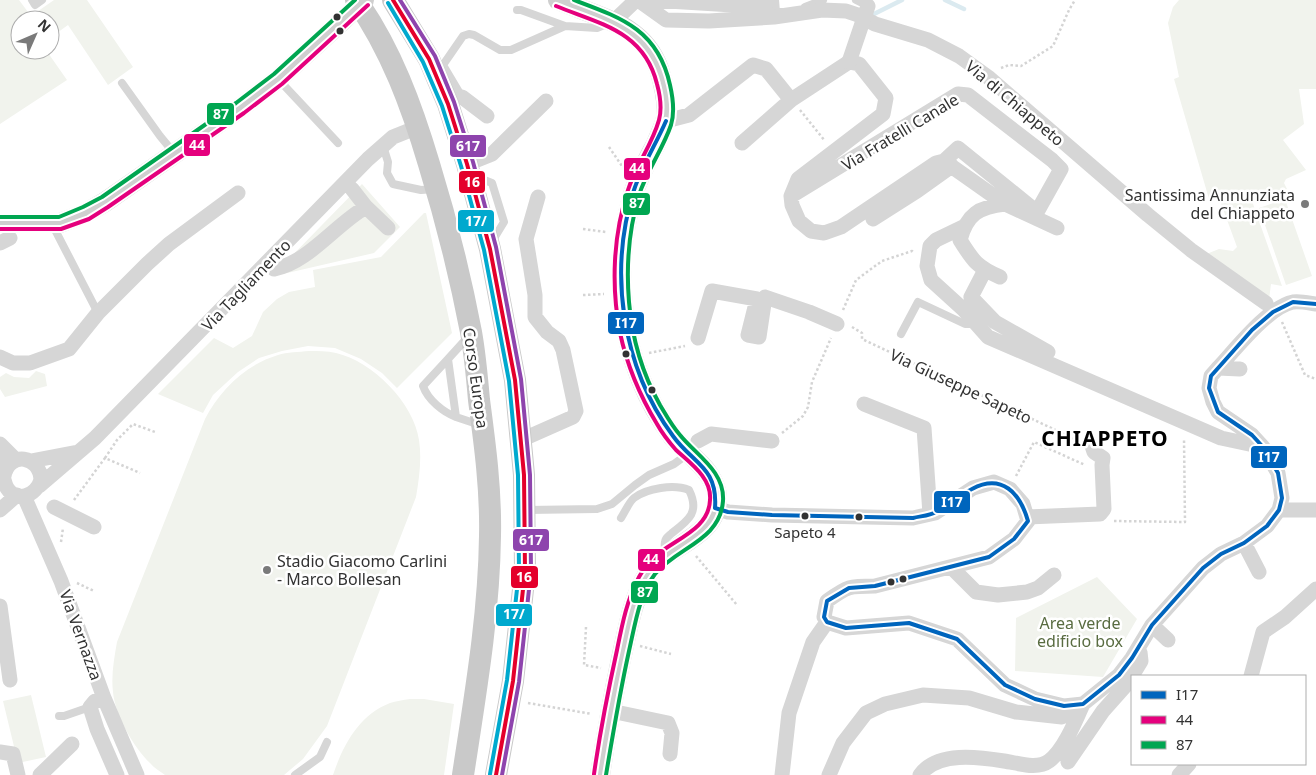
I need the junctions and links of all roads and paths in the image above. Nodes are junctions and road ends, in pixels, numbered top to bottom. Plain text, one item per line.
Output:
1 (32, 0) edge
2 (42, 0) edge
3 (356, 0) edge
4 (364, 0) edge
5 (393, 0) edge
6 (558, 0) edge
7 (637, 0) edge
8 (652, 0) edge
9 (765, 0) edge
10 (775, 0) edge
11 (824, 0) edge
12 (1075, 0) edge
13 (863, 5) edge
14 (517, 10) dead end
15 (614, 21) junction
16 (565, 26) junction
17 (849, 62) junction
18 (988, 78) junction
19 (278, 79) junction
20 (122, 83) dead end
21 (455, 100) junction
22 (791, 100) junction
23 (548, 105) dead end
24 (487, 116) dead end
25 (666, 121) junction
26 (418, 127) junction
27 (338, 143) dead end
28 (742, 143) dead end
29 (383, 146) junction
30 (609, 146) dead end
31 (833, 151) junction
32 (174, 153) junction
33 (948, 163) junction
34 (469, 169) junction
35 (625, 170) dead end
36 (436, 188) junction
37 (352, 189) dead end
38 (238, 193) dead end
39 (791, 196) junction
40 (538, 197) dead end
41 (1005, 204) junction
42 (366, 207) junction
43 (873, 220) dead end
44 (52, 224) junction
45 (963, 227) junction
46 (388, 228) dead end
47 (1057, 228) dead end
48 (583, 229) dead end
49 (609, 232) dead end
50 (3, 235) edge
51 (274, 269) dead end
52 (985, 270) junction
53 (1000, 277) dead end
54 (584, 294) dead end
55 (608, 294) dead end
56 (1266, 303) dead end
57 (1316, 304) edge
58 (98, 313) junction
59 (1281, 319) dead end
60 (842, 324) joint
61 (976, 324) junction
62 (471, 334) junction
63 (901, 334) dead end
64 (698, 338) joint
65 (1048, 352) dead end
66 (645, 354) dead end
67 (0, 357) edge
68 (448, 359) junction
69 (1218, 368) junction
70 (1240, 369) dead end
71 (1316, 379) edge
72 (864, 404) dead end
73 (456, 417) junction
74 (1184, 422) junction
75 (483, 425) junction
76 (155, 432) dead end
77 (521, 440) junction
78 (772, 441) dead end
79 (0, 444) edge
80 (1092, 446) joint
81 (693, 447) junction
82 (1263, 447) junction
83 (80, 452) junction
84 (105, 458) dead end
85 (0, 460) edge
86 (23, 461) junction
87 (1086, 466) dead end
88 (4, 476) junction
89 (39, 486) junction
90 (1010, 489) junction
91 (20, 496) junction
92 (54, 507) dead end
93 (715, 508) junction
94 (0, 510) edge
95 (525, 510) junction
96 (1279, 510) junction
97 (1316, 510) edge
98 (930, 514) junction
99 (1027, 517) junction
100 (621, 518) dead end
101 (1106, 521) dead end
102 (94, 527) dead end
103 (685, 543) junction
104 (1244, 543) junction
105 (666, 554) junction
106 (951, 567) junction
107 (1259, 572) dead end
108 (1054, 575) dead end
109 (1316, 589) edge
110 (737, 605) dead end
111 (0, 606) edge
112 (827, 622) junction
113 (1152, 625) junction
114 (586, 627) dead end
115 (1168, 640) dead end
116 (1139, 645) junction
117 (640, 646) dead end
118 (671, 654) dead end
119 (602, 668) dead end
120 (1132, 675) edge
121 (1251, 675) edge
122 (1131, 677) edge
123 (10, 680) dead end
124 (104, 698) junction
125 (534, 703) dead end
126 (1082, 704) junction
127 (90, 707) junction
128 (606, 713) junction
129 (59, 716) dead end
130 (327, 742) dead end
131 (72, 744) dead end
132 (0, 752) edge
133 (670, 754) dead end
134 (1068, 762) dead end
135 (1188, 765) edge
136 (18, 775) edge
137 (40, 775) edge
138 (117, 775) edge
139 (138, 775) edge
140 (295, 775) edge
141 (463, 775) edge
142 (496, 775) edge
143 (600, 775) edge
144 (782, 775) edge
145 (829, 775) edge
146 (920, 775) edge
147 (1179, 775) edge

1 - 2 lane
3 - 26 main road, Corso Europa
4 - 19 street, bridge
5 - 21 main road
6 - 15 street
7 - 13 street, Via di Chiappeto
7 - 15 street
8 - 9 street
10 - 11 lane
12 - 18 path
13 - 17 street, bridge
13 - 18 street, Via di Chiappeto
14 - 16 lane
15 - 16 lane
15 - 25 street
16 - 21 lane
17 - 22 street
17 - 31 street, Via Fratelli Canale
18 - 56 street, Via di Chiappeto
19 - 27 lane
19 - 32 street
20 - 32 lane
21 - 24 street
21 - 34 main road
22 - 25 street
22 - 28 street
22 - 31 path
23 - 34 street
25 - 81 street
26 - 29 street, Via Tagliamento
26 - 36 main road, Corso Europa
29 - 36 lane
29 - 83 street, Via Tagliamento
30 - 35 path
31 - 39 street, Via Fratelli Canale
32 - 44 street
33 - 39 street, Via Fratelli Canale
33 - 39 street, Via Fratelli Canale
33 - 41 street
33 - 43 street, Via Fratelli Canale
34 - 77 main road
36 - 62 main road, Corso Europa
37 - 42 street
38 - 58 street
40 - 77 street
41 - 45 street
41 - 47 street
42 - 46 street
42 - 51 street
44 - 50 street
44 - 58 lane
45 - 52 street
45 - 61 street
48 - 49 path
52 - 53 street
52 - 65 street
54 - 55 path
57 - 69 street
58 - 67 street
59 - 71 path
60 - 64 street
60 - 80 path, Via Giuseppe Sapeto
61 - 63 lane
61 - 74 street
62 - 68 lane
62 - 75 main road, Corso Europa
64 - 66 path
68 - 73 lane
68 - 73 lane
69 - 70 street
69 - 82 street
72 - 98 street
73 - 75 lane
74 - 82 street
74 - 101 path
75 - 141 main road, Corso Europa
76 - 84 path
77 - 95 main road
78 - 81 street
79 - 86 street
80 - 99 street
81 - 93 street
81 - 95 lane
82 - 96 street
83 - 86 street
83 - 89 street, Via Tagliamento
85 - 88 street, Via Vernazza
86 - 88 street
86 - 89 street
87 - 90 path, Via Giuseppe Sapeto
88 - 91 street, Via Vernazza
89 - 91 street
90 - 98 street
90 - 99 street
91 - 94 street
91 - 124 street, Via Vernazza
92 - 102 street
93 - 98 street
93 - 103 street
95 - 142 main road
96 - 97 street
96 - 104 street
99 - 106 street
100 - 105 lane
103 - 105 street
103 - 110 path
104 - 107 street
104 - 113 street
105 - 128 street
106 - 108 street
106 - 112 street
109 - 121 street
111 - 123 street
112 - 126 street
112 - 144 street
113 - 115 street
113 - 116 street
114 - 119 path
116 - 120 street
116 - 126 street
117 - 118 path
122 - 134 street
124 - 127 street
124 - 139 street, Via Vernazza
125 - 128 path
126 - 145 street
126 - 146 street
127 - 129 lane
127 - 138 street, Via Vernazza
128 - 133 street
128 - 143 street
130 - 140 lane
131 - 137 street
132 - 136 street
135 - 147 street

